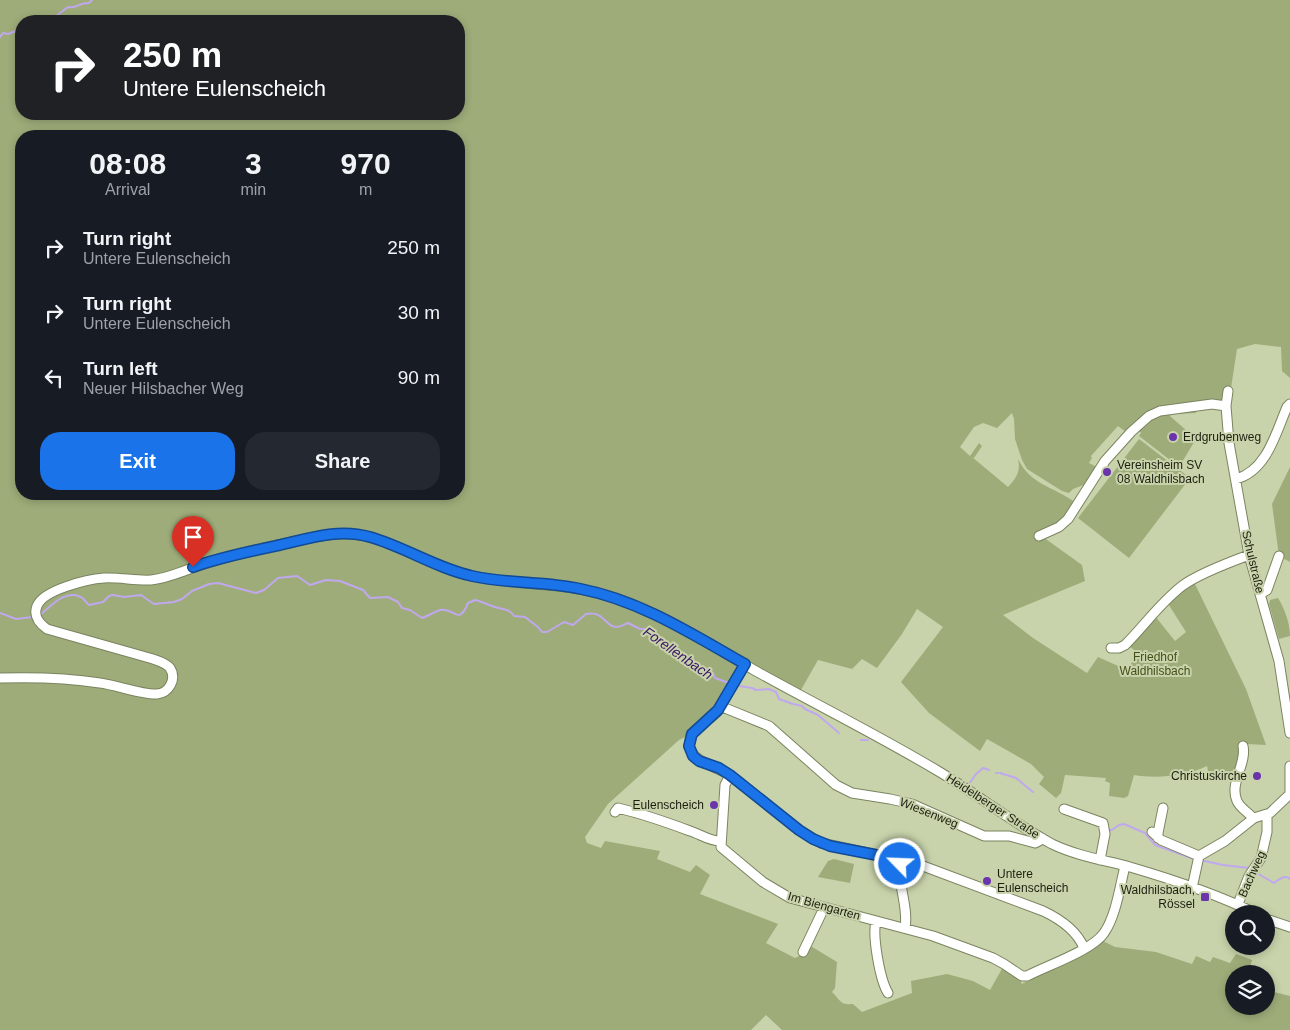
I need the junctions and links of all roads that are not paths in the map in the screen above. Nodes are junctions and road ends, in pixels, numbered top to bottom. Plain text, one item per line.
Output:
1 (1228, 391) dead end
2 (1290, 404) edge
3 (1226, 406) junction
4 (1236, 480) junction
5 (1039, 536) dead end
6 (1249, 556) junction
7 (1279, 556) dead end
8 (1260, 594) junction
9 (1111, 648) dead end
10 (745, 664) junction
11 (0, 678) edge
12 (720, 706) junction
13 (1289, 720) edge
14 (1290, 732) edge
15 (1243, 746) dead end
16 (1290, 766) edge
17 (730, 775) junction
18 (1290, 793) edge
19 (1163, 808) dead end
20 (1064, 809) dead end
21 (615, 812) dead end
22 (1267, 814) junction
23 (1253, 818) junction
24 (1042, 838) junction
25 (720, 841) junction
26 (1199, 856) junction
27 (902, 860) junction
28 (1100, 860) junction
29 (1124, 866) junction
30 (1192, 888) junction
31 (1238, 904) joint
32 (824, 908) junction
33 (876, 921) junction
34 (1275, 921) edge
35 (1290, 927) edge
36 (905, 928) junction
37 (1084, 948) junction
38 (803, 952) dead end
39 (888, 993) dead end

1 - 3 street, Schulstraße
2 - 4 street
3 - 4 street, Schulstraße
3 - 5 street
4 - 6 street, Schulstraße
6 - 8 street, Schulstraße
6 - 9 street
7 - 8 street
8 - 13 street, Schulstraße
10 - 11 street, Heidelberger Straße
10 - 12 street
10 - 24 street, Heidelberger Straße
12 - 17 street
12 - 24 street, Wiesenweg
13 - 14 street, Schulstraße
15 - 23 street
16 - 18 street
17 - 25 street
17 - 27 street
18 - 22 street
19 - 26 street
20 - 28 street
21 - 25 street
22 - 23 street
22 - 31 street, Bachweg
23 - 26 street
24 - 28 street, Heidelberger Straße
25 - 32 street, Im Biengarten
26 - 30 street
27 - 36 street
27 - 37 street
28 - 29 street, Heidelberger Straße
29 - 30 street, Heidelberger Straße
29 - 37 street
30 - 31 street, Heidelberger Straße
32 - 33 street, Im Biengarten
32 - 38 street
33 - 36 street, Im Biengarten
33 - 39 street
34 - 35 street
36 - 37 street, Im Biengarten

